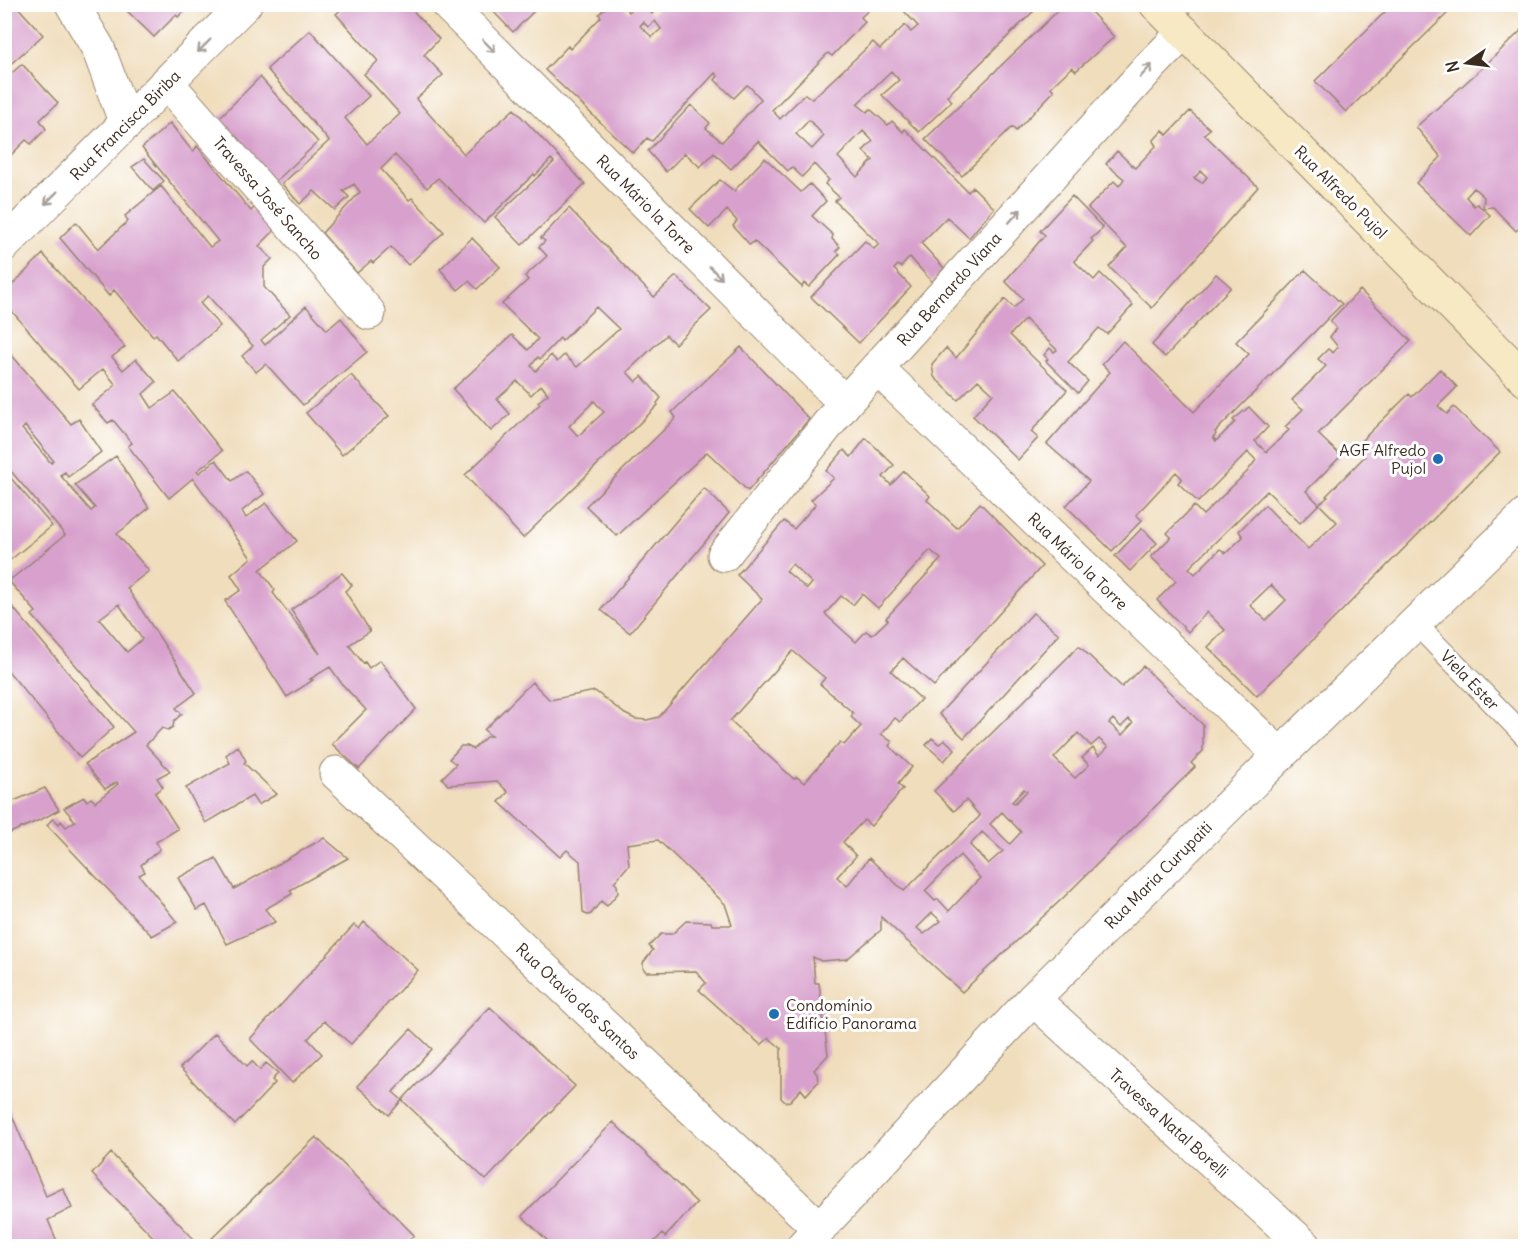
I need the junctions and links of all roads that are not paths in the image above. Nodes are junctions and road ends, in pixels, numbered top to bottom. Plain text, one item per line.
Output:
1 (72, 4) edge
2 (245, 4) edge
3 (447, 4) edge
4 (1156, 4) edge
5 (1184, 32) junction
6 (167, 83) junction
7 (126, 124) junction
8 (4, 245) edge
9 (369, 313) dead end
10 (877, 368) junction
11 (1526, 380) edge
12 (845, 403) junction
13 (1526, 515) edge
14 (724, 555) dead end
15 (1415, 623) junction
16 (1526, 737) edge
17 (1280, 755) junction
18 (336, 774) dead end
19 (1033, 999) junction
20 (812, 1238) edge
21 (1305, 1246) edge

1 - 7 street
2 -> 6 street, Rua Francisca Biriba
3 -> 12 street, Rua Mário la Torre
4 - 5 main road, Rua Alfredo Pujol
10 -> 5 street, Rua Bernardo Viana
5 - 11 main road, Rua Alfredo Pujol
6 - 7 street, Rua Francisca Biriba
6 - 9 street, Travessa José Sancho
7 -> 8 street, Rua Francisca Biriba
10 - 12 street, Rua Bernardo Viana
10 - 17 street, Rua Mário la Torre
12 - 14 street, Rua Bernardo Viana
13 - 15 street, Rua Maria Curupaiti
15 - 16 lane, Viela Ester
15 - 17 street, Rua Maria Curupaiti
17 - 19 street, Rua Maria Curupaiti
18 - 20 street, Rua Otavio dos Santos
19 - 20 street, Rua Maria Curupaiti
19 - 21 street, Travessa Natal Borelli

